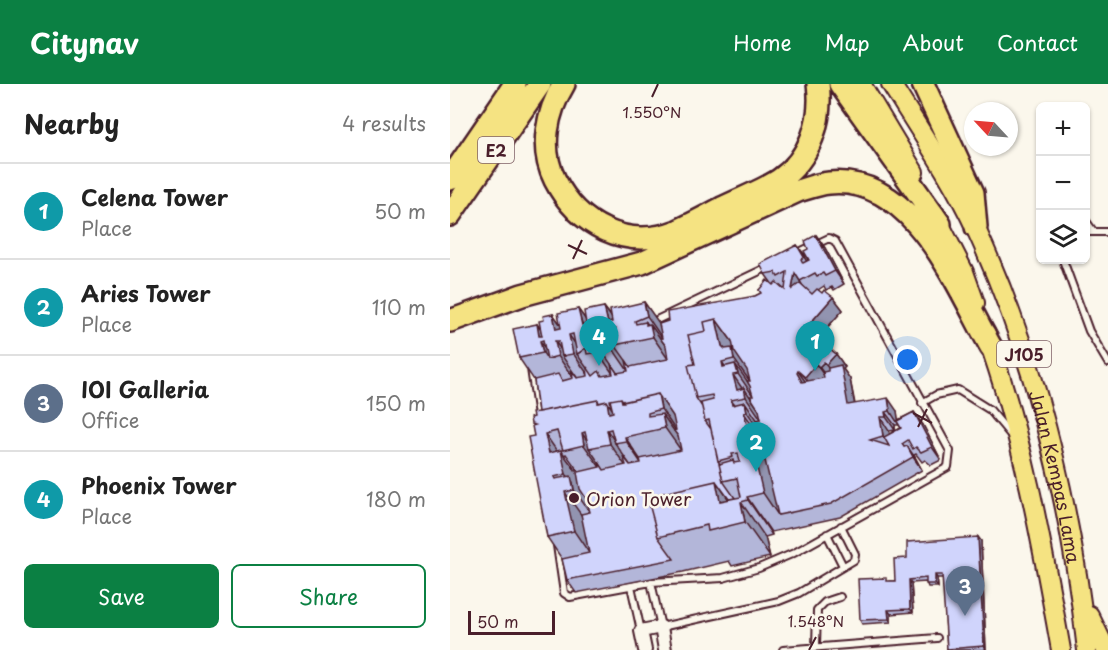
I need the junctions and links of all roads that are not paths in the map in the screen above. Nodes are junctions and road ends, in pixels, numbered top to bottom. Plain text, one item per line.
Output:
1 (515, 84) edge
2 (540, 84) edge
3 (564, 84) edge
4 (819, 84) edge
5 (840, 84) edge
6 (861, 84) edge
7 (891, 84) edge
8 (922, 84) edge
9 (450, 178) edge
10 (450, 215) edge
11 (940, 224) junction
12 (976, 227) junction
13 (1090, 231) edge
14 (1108, 232) edge
15 (1065, 264) edge
16 (450, 321) edge
17 (991, 347) junction
18 (1108, 363) edge
19 (922, 403) junction
20 (551, 428) edge
21 (540, 430) junction
22 (1021, 449) junction
23 (841, 526) junction
24 (827, 534) junction
25 (843, 566) junction
26 (651, 582) junction
27 (631, 586) junction
28 (1081, 594) junction
29 (840, 597) dead end
30 (661, 627) junction
31 (641, 631) junction
32 (937, 638) dead end
33 (816, 646) junction
34 (1060, 648) edge
35 (645, 650) edge
36 (665, 650) edge
37 (783, 650) edge
38 (1087, 650) edge
39 (1106, 650) edge

1 - 9 highway, E2
2 - 10 highway, E2
3 - 4 highway
5 - 11 highway
6 - 11 main road, Jalan Kempas Lama / J105
7 - 12 main road, Jalan Kempas Lama / J105
8 - 12 highway
11 - 17 main road, Jalan Kempas Lama / J105
12 - 28 main road, Jalan Kempas Lama / J105
13 - 14 lane
15 - 18 lane
16 - 17 highway
17 - 22 main road, Jalan Kempas Lama / J105
19 - 21 lane
19 - 22 lane
19 - 23 lane
20 - 21 lane
21 - 27 lane
22 - 34 main road, Jalan Kempas Lama / J105
23 - 24 lane
23 - 25 lane
24 - 25 lane
24 - 26 lane
25 - 30 lane
26 - 27 lane
26 - 30 lane
27 - 31 lane
28 - 38 main road, Jalan Kempas Lama / J105
28 - 39 main road
29 - 33 lane
30 - 31 street
30 - 36 street
31 - 35 street
32 - 33 lane
33 - 37 lane

